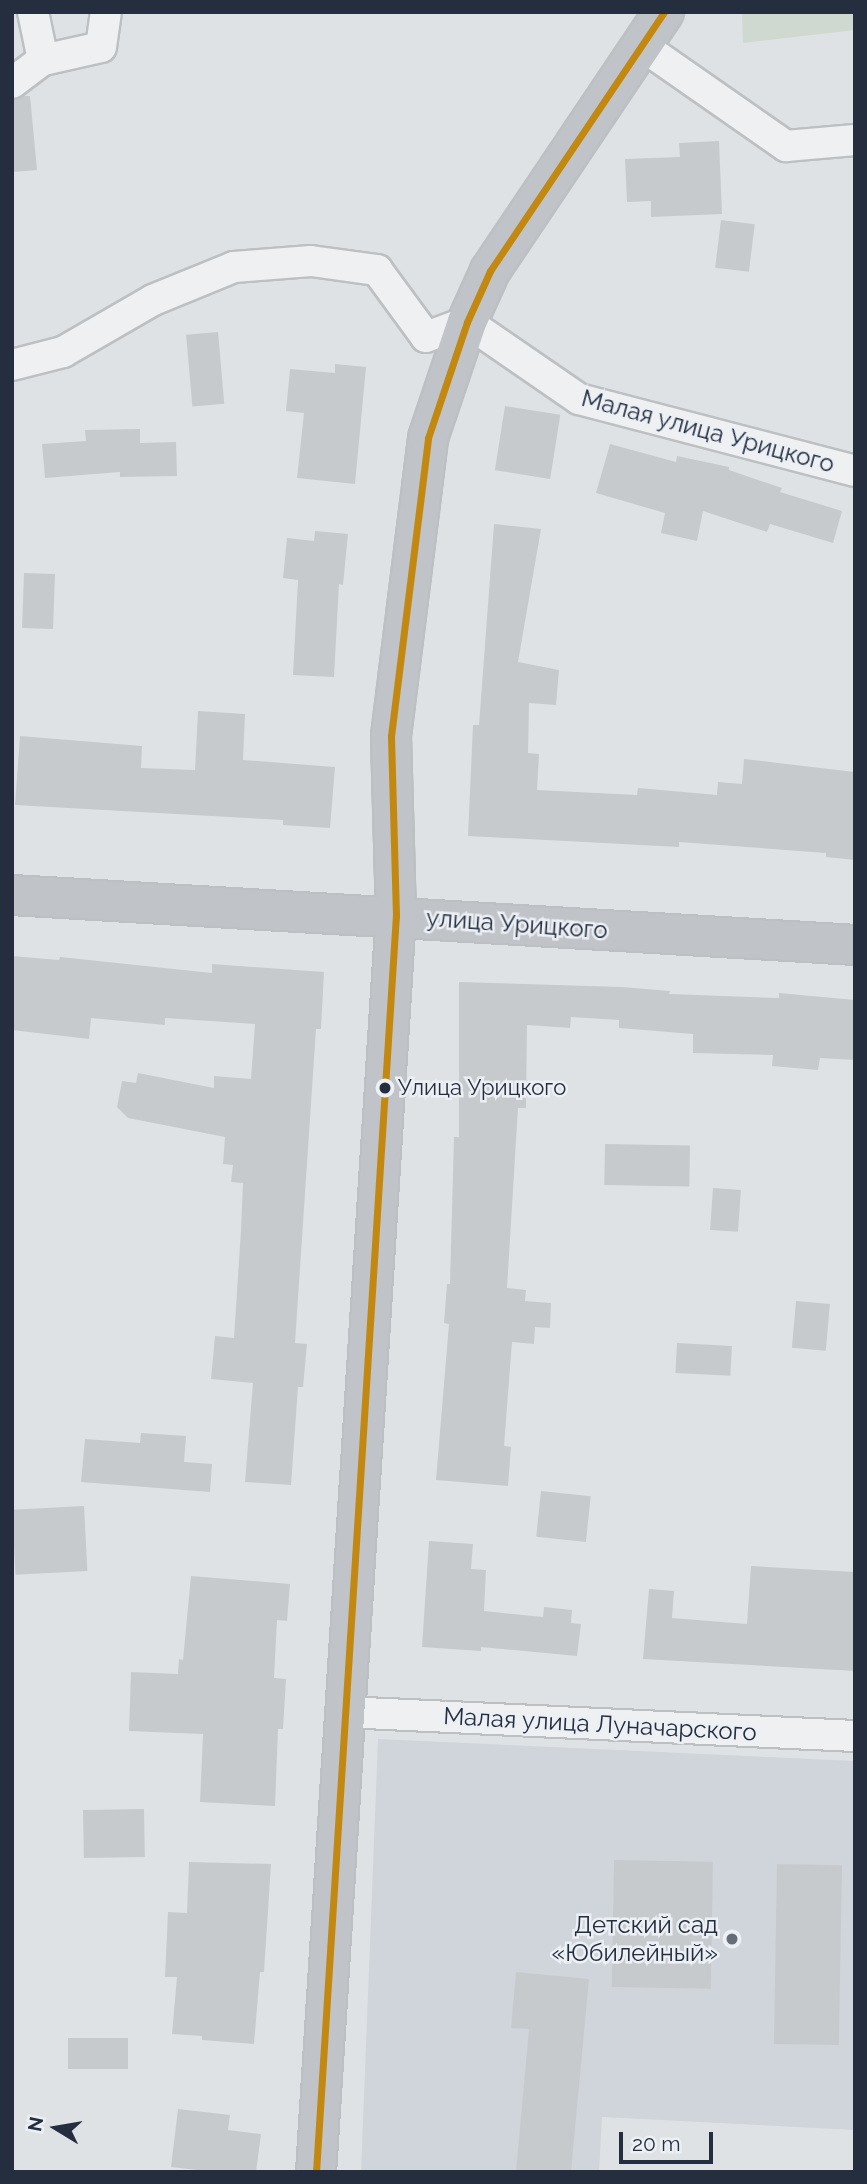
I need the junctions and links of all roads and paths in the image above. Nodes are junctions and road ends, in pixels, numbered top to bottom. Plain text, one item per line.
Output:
1 (33, 12) edge
2 (106, 12) edge
3 (664, 12) edge
4 (641, 45) junction
5 (43, 60) junction
6 (12, 83) edge
7 (855, 140) edge
8 (467, 322) junction
9 (12, 365) edge
10 (855, 471) edge
11 (12, 895) edge
12 (396, 916) junction
13 (855, 945) edge
14 (345, 1712) junction
15 (855, 1736) edge
16 (316, 2172) edge

1 - 5 street
2 - 5 street
3 - 4 street
4 - 7 street
4 - 8 street
5 - 6 street
8 - 9 street
8 - 10 street, Малая улица Урицкого
8 - 12 street
11 - 12 street, улица Урицкого
12 - 13 street, улица Урицкого
12 - 14 street
14 - 15 street, Малая улица Луначарского
14 - 16 street

